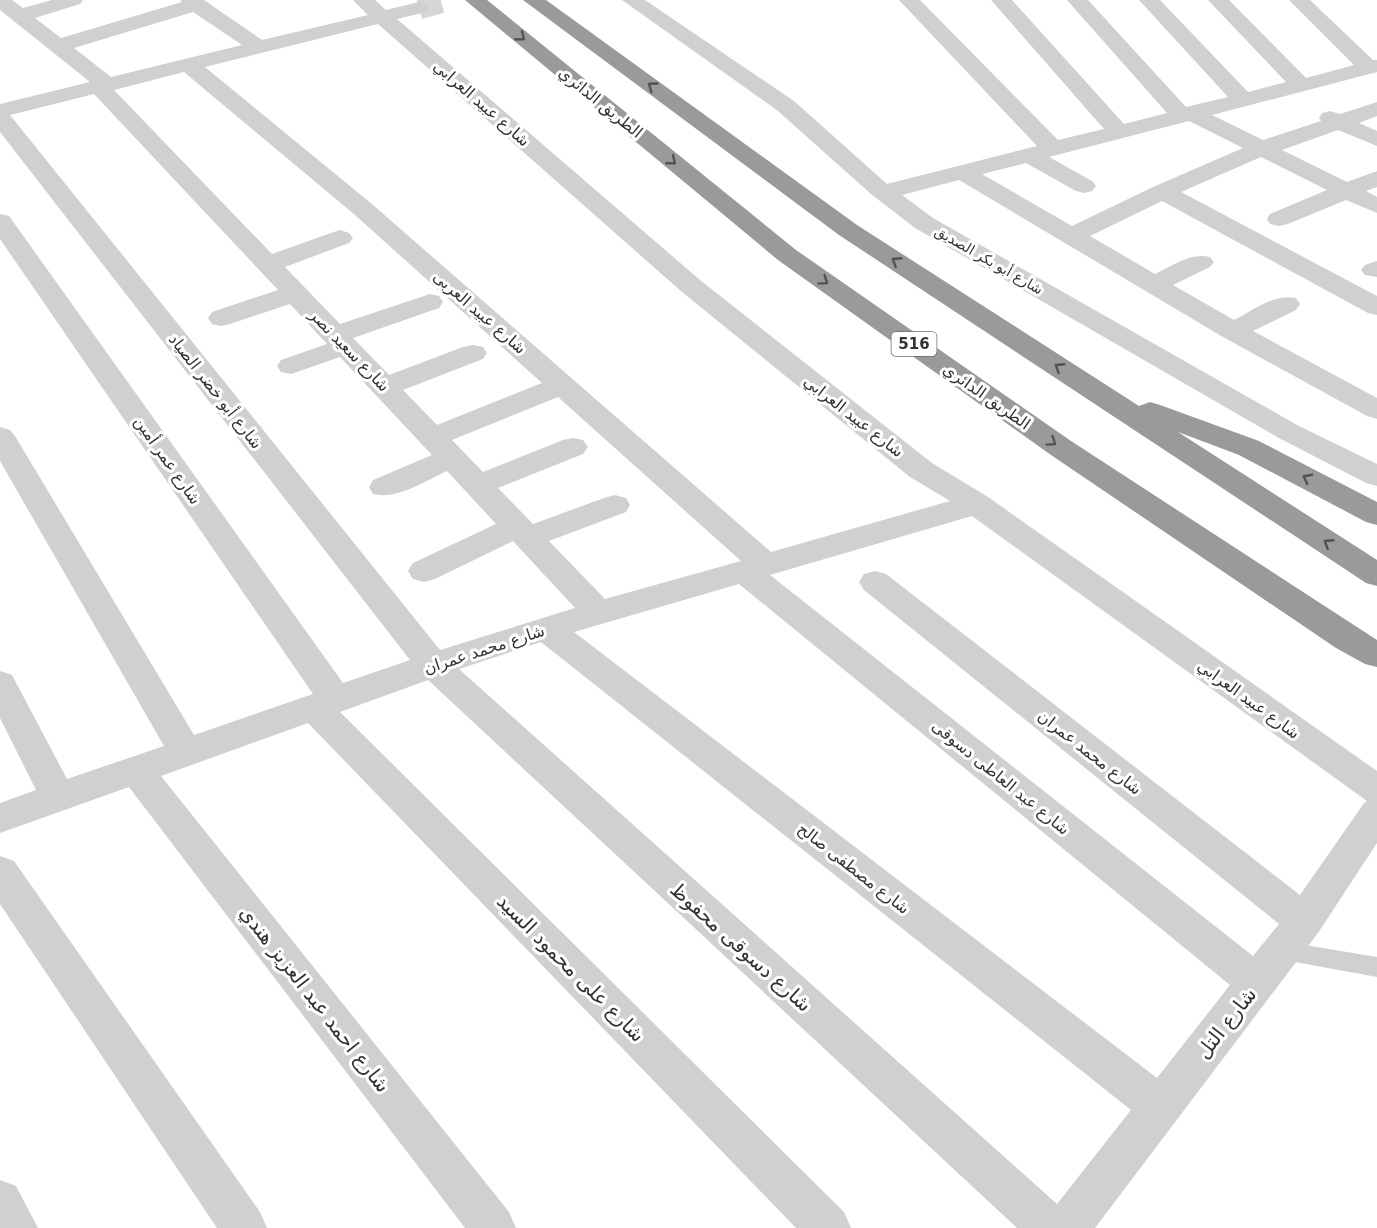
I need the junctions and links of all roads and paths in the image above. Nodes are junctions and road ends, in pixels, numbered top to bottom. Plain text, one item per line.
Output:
1 (0, 0) edge
2 (73, 0) edge
3 (363, 0) edge
4 (475, 0) edge
5 (533, 0) edge
6 (632, 0) edge
7 (909, 0) edge
8 (1001, 0) edge
9 (1077, 0) edge
10 (1149, 0) edge
11 (1218, 0) edge
12 (1299, 0) edge
13 (193, 2) edge
14 (419, 8) tunnel mouth
15 (19, 16) junction
16 (385, 18) junction
17 (58, 46) junction
18 (260, 48) junction
19 (189, 65) junction
20 (1373, 67) edge
21 (103, 86) junction
22 (1243, 100) junction
23 (1305, 100) junction
24 (1377, 109) edge
25 (0, 111) edge
26 (1186, 115) junction
27 (0, 117) edge
28 (1340, 122) junction
29 (1119, 132) junction
30 (1377, 139) edge
31 (1053, 149) junction
32 (1261, 149) junction
33 (1029, 155) junction
34 (962, 172) junction
35 (1377, 178) edge
36 (1084, 186) dead end
37 (1346, 191) junction
38 (883, 192) junction
39 (1162, 192) junction
40 (1377, 206) edge
41 (1279, 219) dead end
42 (0, 221) edge
43 (1071, 236) junction
44 (340, 238) dead end
45 (1201, 262) dead end
46 (268, 264) junction
47 (1153, 285) junction
48 (296, 293) junction
49 (430, 302) dead end
50 (1287, 304) dead end
51 (1377, 307) edge
52 (222, 318) dead end
53 (1233, 331) junction
54 (341, 340) junction
55 (473, 353) dead end
56 (291, 366) dead end
57 (563, 385) junction
58 (385, 387) junction
59 (1092, 389) junction
60 (1377, 410) edge
61 (0, 436) edge
62 (573, 447) dead end
63 (443, 448) junction
64 (1377, 476) edge
65 (479, 485) junction
66 (384, 487) dead end
67 (977, 504) junction
68 (615, 505) dead end
69 (1377, 515) edge
70 (523, 532) junction
71 (754, 568) junction
72 (424, 571) dead end
73 (1377, 575) edge
74 (875, 582) dead end
75 (599, 613) junction
76 (546, 628) junction
77 (1377, 655) edge
78 (433, 665) junction
79 (0, 684) edge
80 (325, 703) junction
81 (186, 753) junction
82 (136, 770) junction
83 (1377, 790) edge
84 (58, 797) junction
85 (1377, 813) edge
86 (0, 819) edge
87 (0, 872) edge
88 (1281, 952) junction
89 (1377, 967) edge
90 (1161, 1107) junction
91 (0, 1202) edge
92 (15, 1228) edge
93 (244, 1228) edge
94 (493, 1228) edge
95 (828, 1228) edge
96 (1050, 1228) edge
97 (1067, 1228) edge

1 - 15 street, شارع سعيد نصر
2 - 15 street
3 - 16 street, شارع عبيد العرابي
4 -> 77 highway, الطريق الدائري / 516
59 -> 5 highway
6 - 38 street, شارع أبو بكر الصديق
7 - 31 street
8 - 29 street
9 - 26 street
10 - 22 street
11 - 23 street
12 - 20 street
13 - 17 street
13 - 18 street
14 - 16 street
15 - 17 street, شارع سعيد نصر
16 - 18 street
16 - 67 street, شارع عبيد العرابي
17 - 21 street, شارع سعيد نصر
18 - 19 street
19 - 21 street
19 - 57 street, شارع عبيد العربى
20 - 23 street
21 - 25 street
21 - 46 street, شارع سعيد نصر
22 - 23 street
22 - 26 street
23 - 28 street
24 - 28 street
26 - 29 street
26 - 32 street
27 - 78 street, شارع أبو خضر الصياد
28 - 30 street
28 - 32 street
29 - 31 street
31 - 33 street
32 - 37 street
32 - 39 street
33 - 34 street
33 - 36 street
34 - 38 street
34 - 43 street
35 - 37 street
37 - 40 street
37 - 41 street
38 - 64 street, شارع أبو بكر الصديق
39 - 43 street
39 - 51 street
42 - 80 street, شارع عمر أمين
43 - 47 street
44 - 46 street
45 - 47 street
46 - 48 street, شارع سعيد نصر
47 - 53 street
48 - 52 street
48 - 54 street, شارع سعيد نصر
49 - 54 street
50 - 53 street
53 - 60 street
54 - 56 street
54 - 58 street, شارع سعيد نصر
55 - 58 street
57 - 63 street
57 - 71 street, شارع عبيد العربى
58 - 63 street, شارع سعيد نصر
69 -> 59 highway
73 -> 59 highway
61 - 81 street
62 - 65 street
63 - 65 street, شارع سعيد نصر
63 - 66 street
65 - 70 street, شارع سعيد نصر
67 - 71 street, شارع محمد عمران
67 - 83 street, شارع عبيد العرابي
68 - 70 street
70 - 72 street
70 - 75 street, شارع سعيد نصر
71 - 75 street, شارع محمد عمران
71 - 88 street, شارع عبد العاطى دسوقى
74 - 88 street, شارع محمد عمران
75 - 76 street, شارع محمد عمران
76 - 78 street, شارع محمد عمران
76 - 90 street, شارع مصطفى صالح
78 - 80 street, شارع محمد عمران
78 - 96 street, شارع دسوقى محفوظ
79 - 84 street
80 - 81 street, شارع محمد عمران
80 - 95 street, شارع على محمود السيد
81 - 82 street, شارع محمد عمران
82 - 84 street, شارع محمد عمران
82 - 94 street, شارع احمد عبد العزيز هندي
84 - 86 street, شارع محمد عمران
85 - 88 street, شارع التل
87 - 93 street
88 - 89 lane
88 - 90 street, شارع التل
90 - 97 street, شارع التل
91 - 92 street

